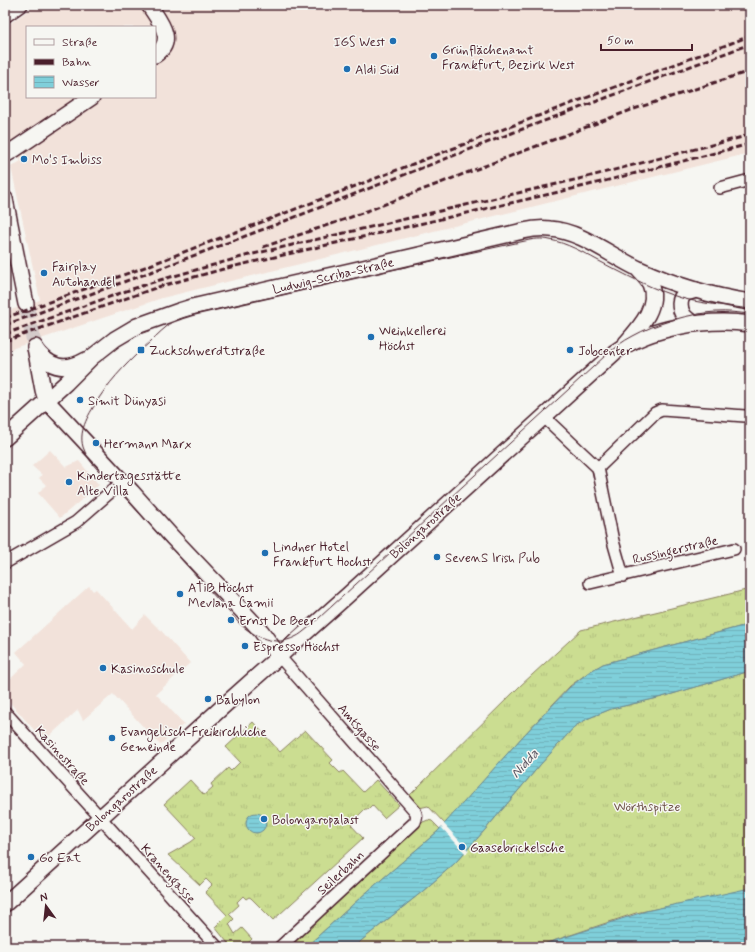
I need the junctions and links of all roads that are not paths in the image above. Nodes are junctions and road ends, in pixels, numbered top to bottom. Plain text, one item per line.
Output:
1 (22, 5) edge
2 (149, 5) edge
3 (5, 17) edge
4 (156, 54) edge
5 (91, 98) edge
6 (5, 155) edge
7 (750, 180) edge
8 (720, 188) dead end
9 (5, 199) edge
10 (638, 269) junction
11 (696, 290) junction
12 (750, 302) edge
13 (26, 304) tunnel mouth
14 (694, 324) junction
15 (750, 324) edge
16 (624, 346) junction
17 (92, 357) junction
18 (46, 400) junction
19 (745, 416) dead end
20 (544, 417) junction
21 (5, 438) edge
22 (598, 468) junction
23 (122, 482) junction
24 (734, 549) dead end
25 (5, 563) edge
26 (623, 576) junction
27 (590, 583) dead end
28 (279, 656) junction
29 (5, 712) edge
30 (100, 817) junction
31 (417, 818) joint
32 (5, 904) edge
33 (217, 947) edge
34 (280, 947) edge

1 - 3 street
2 - 4 main road
5 - 6 main road
7 - 8 street
9 - 13 main road
10 - 11 main road
10 - 16 main road
10 - 17 main road, Ludwig-Scriba-Straße
11 - 12 main road
11 - 14 main road
14 - 15 main road, Bolongarostraße
14 - 16 main road, Bolongarostraße
16 - 20 main road, Bolongarostraße
17 - 18 main road, Ludwig-Scriba-Straße
17 - 18 main road
18 - 21 main road, Ludwig-Scriba-Straße
18 - 23 main road
19 - 22 street
20 - 22 street
20 - 28 main road, Bolongarostraße
22 - 26 street, Russingerstraße
23 - 25 street
23 - 28 main road
24 - 26 street, Russingerstraße
26 - 27 street, Russingerstraße
28 - 30 main road, Bolongarostraße
28 - 31 street, Amtsgasse
29 - 30 street, Kasinostraße
30 - 32 main road, Bolongarostraße
30 - 33 street, Kranengasse
31 - 34 street, Seilerbahn

